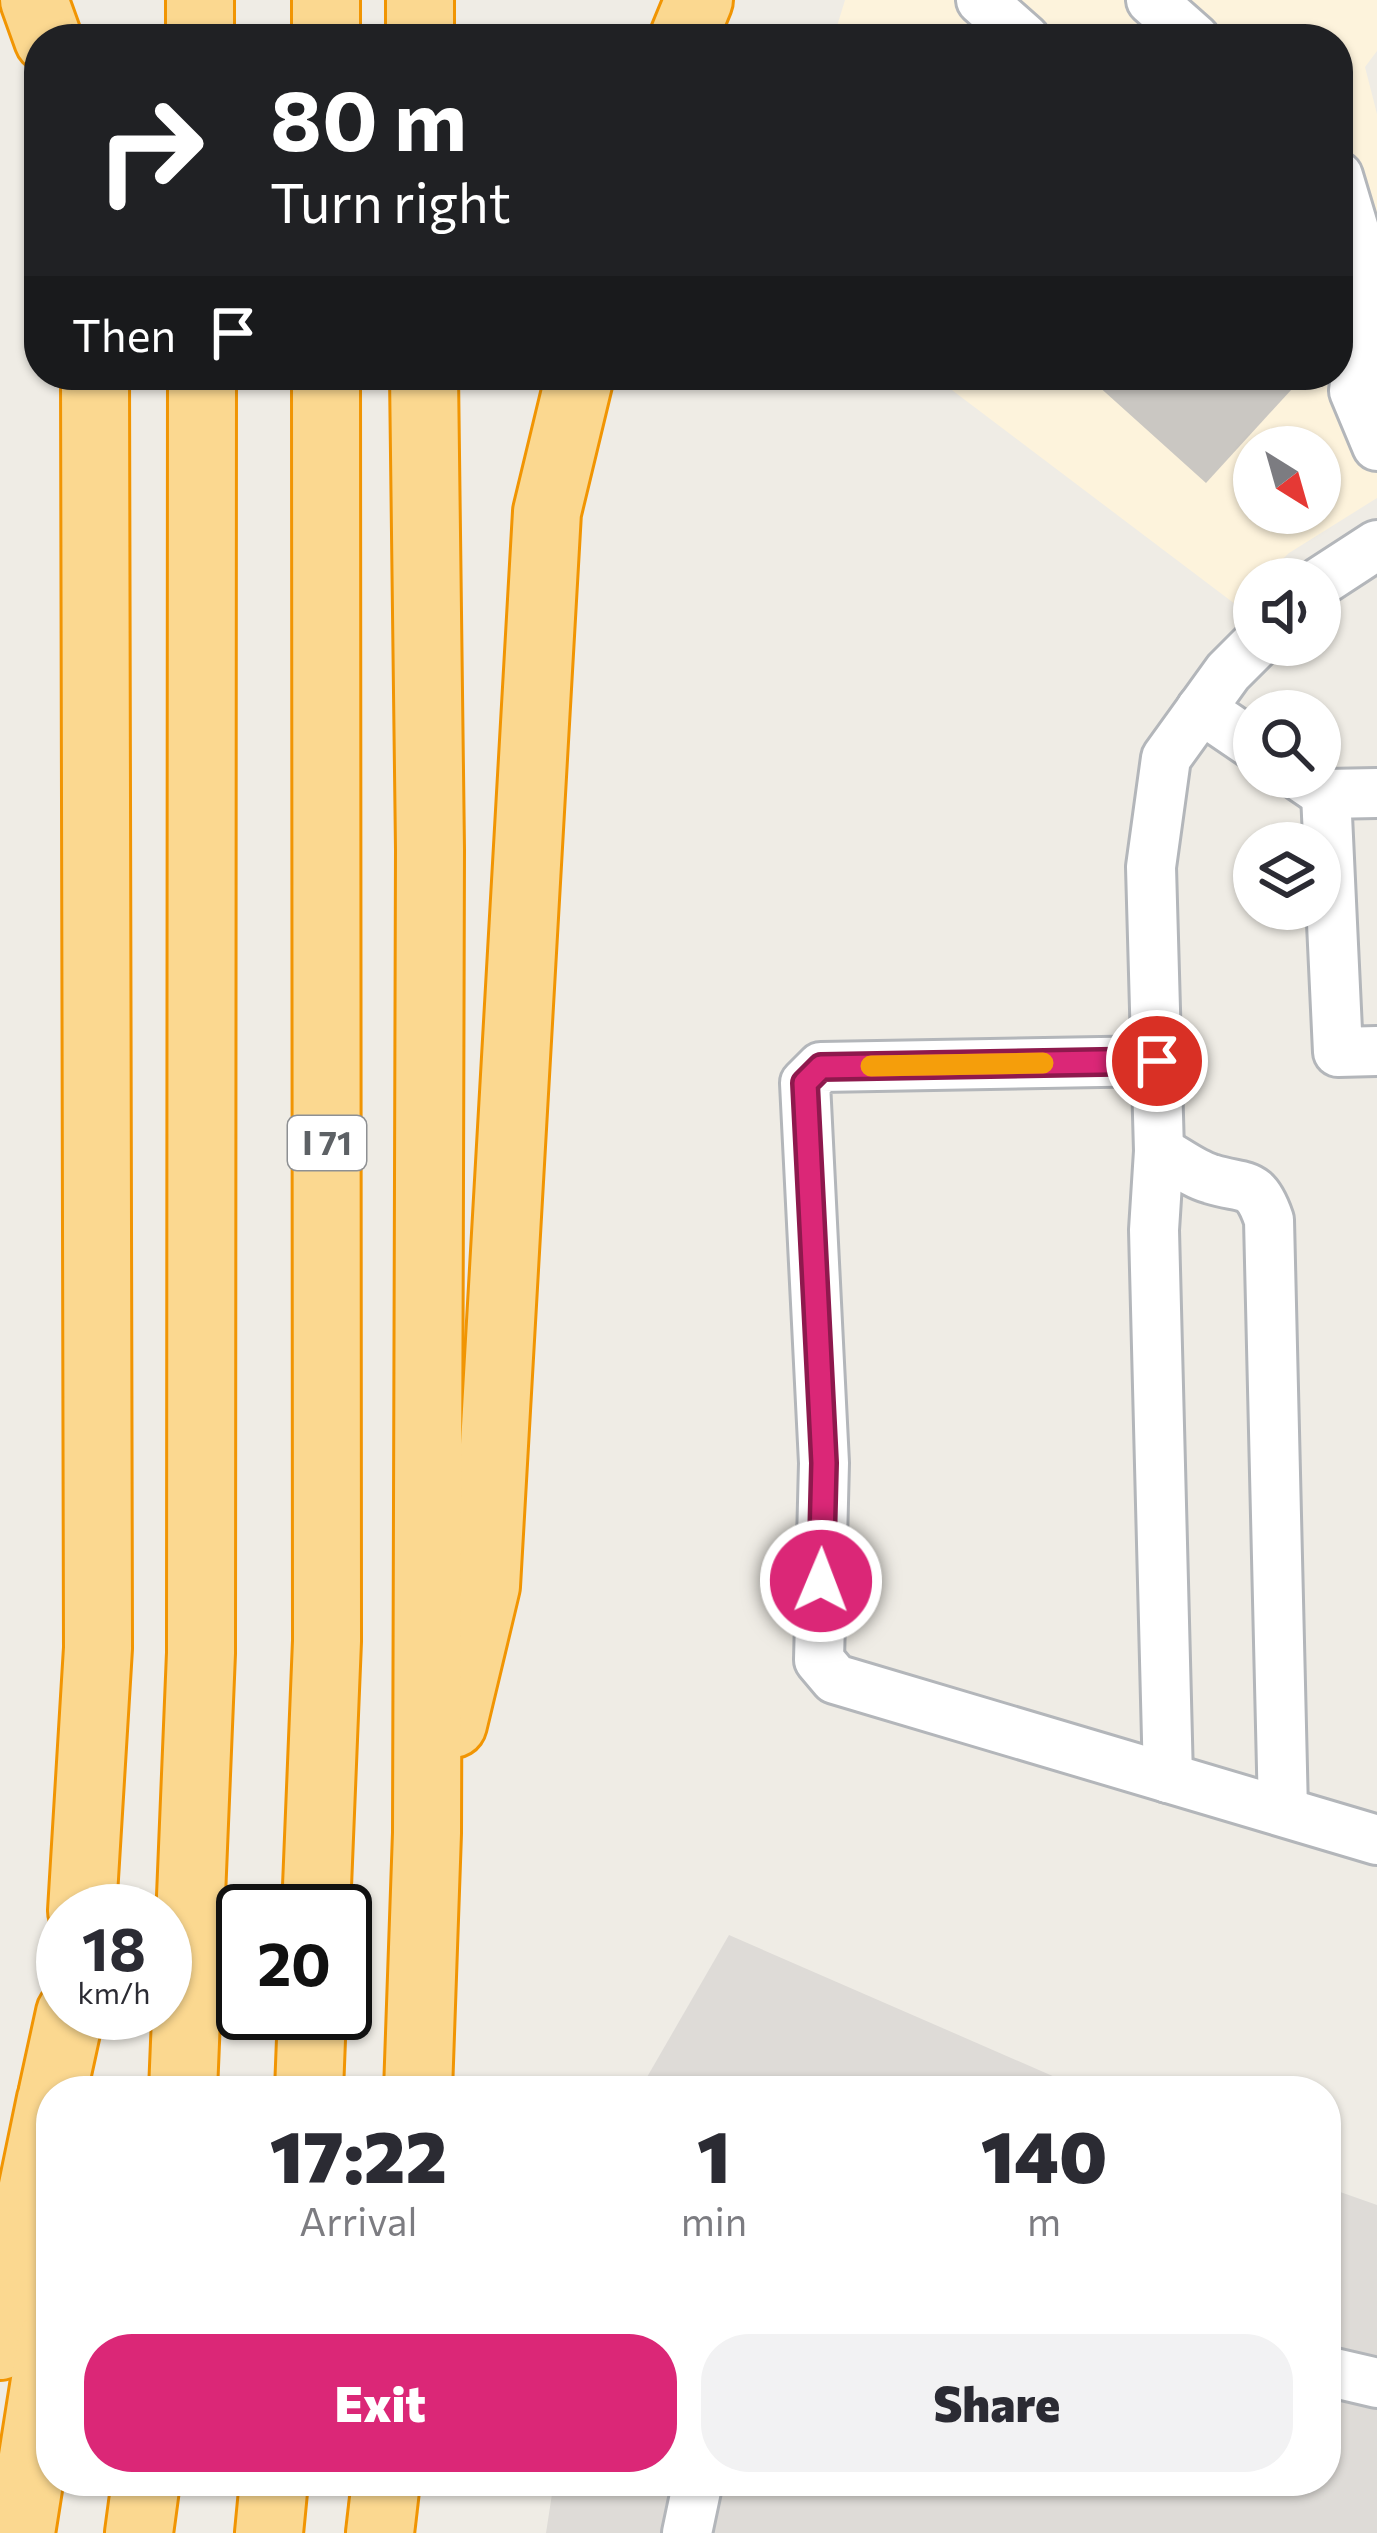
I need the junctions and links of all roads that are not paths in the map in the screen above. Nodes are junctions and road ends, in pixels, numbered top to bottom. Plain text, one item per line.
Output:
1 (981, 0) edge
2 (1150, 0) edge
3 (1008, 24) edge
4 (1178, 24) edge
5 (1353, 225) edge
6 (1353, 321) edge
7 (1353, 379) edge
8 (95, 390) edge
9 (202, 390) edge
10 (326, 390) edge
11 (424, 390) edge
12 (576, 390) edge
13 (1377, 446) edge
14 (1377, 545) edge
15 (1341, 568) edge
16 (1234, 666) edge
17 (1201, 709) junction
18 (1233, 731) edge
19 (1341, 788) edge
20 (1377, 793) edge
21 (1314, 798) edge
22 (1377, 1051) edge
23 (1157, 1061) junction
24 (1160, 1151) junction
25 (1168, 1778) junction
26 (1283, 1811) junction
27 (427, 1833) junction
28 (1377, 1840) edge
29 (84, 1884) edge
30 (317, 1884) edge
31 (64, 2040) edge
32 (82, 2040) edge
33 (311, 2040) edge
34 (56, 2076) edge
35 (82, 2076) edge
36 (184, 2076) edge
37 (309, 2076) edge
38 (419, 2076) edge
39 (36, 2172) edge
40 (0, 2346) edge
41 (1341, 2375) edge
42 (1377, 2383) edge
43 (36, 2438) edge
44 (144, 2496) edge
45 (273, 2496) edge
46 (384, 2496) edge
47 (695, 2496) edge
48 (21, 2533) edge
49 (139, 2533) edge
50 (269, 2533) edge
51 (380, 2533) edge
52 (687, 2533) edge

1 - 3 street
2 - 4 street
5 - 6 street
7 - 13 street
8 - 29 highway
9 - 36 highway
10 - 30 highway, I 71
11 - 27 highway
12 - 27 highway
14 - 15 street
16 - 17 street
17 - 18 street
17 - 23 street
19 - 20 street
21 - 22 street
23 - 24 street
23 - 25 street
24 - 25 street
24 - 26 street
25 - 26 street
26 - 28 street
27 - 38 highway
31 - 34 highway
32 - 35 highway
33 - 37 highway
39 - 40 highway
41 - 42 street
43 - 48 highway
44 - 49 highway
45 - 50 highway
46 - 51 highway
47 - 52 street

